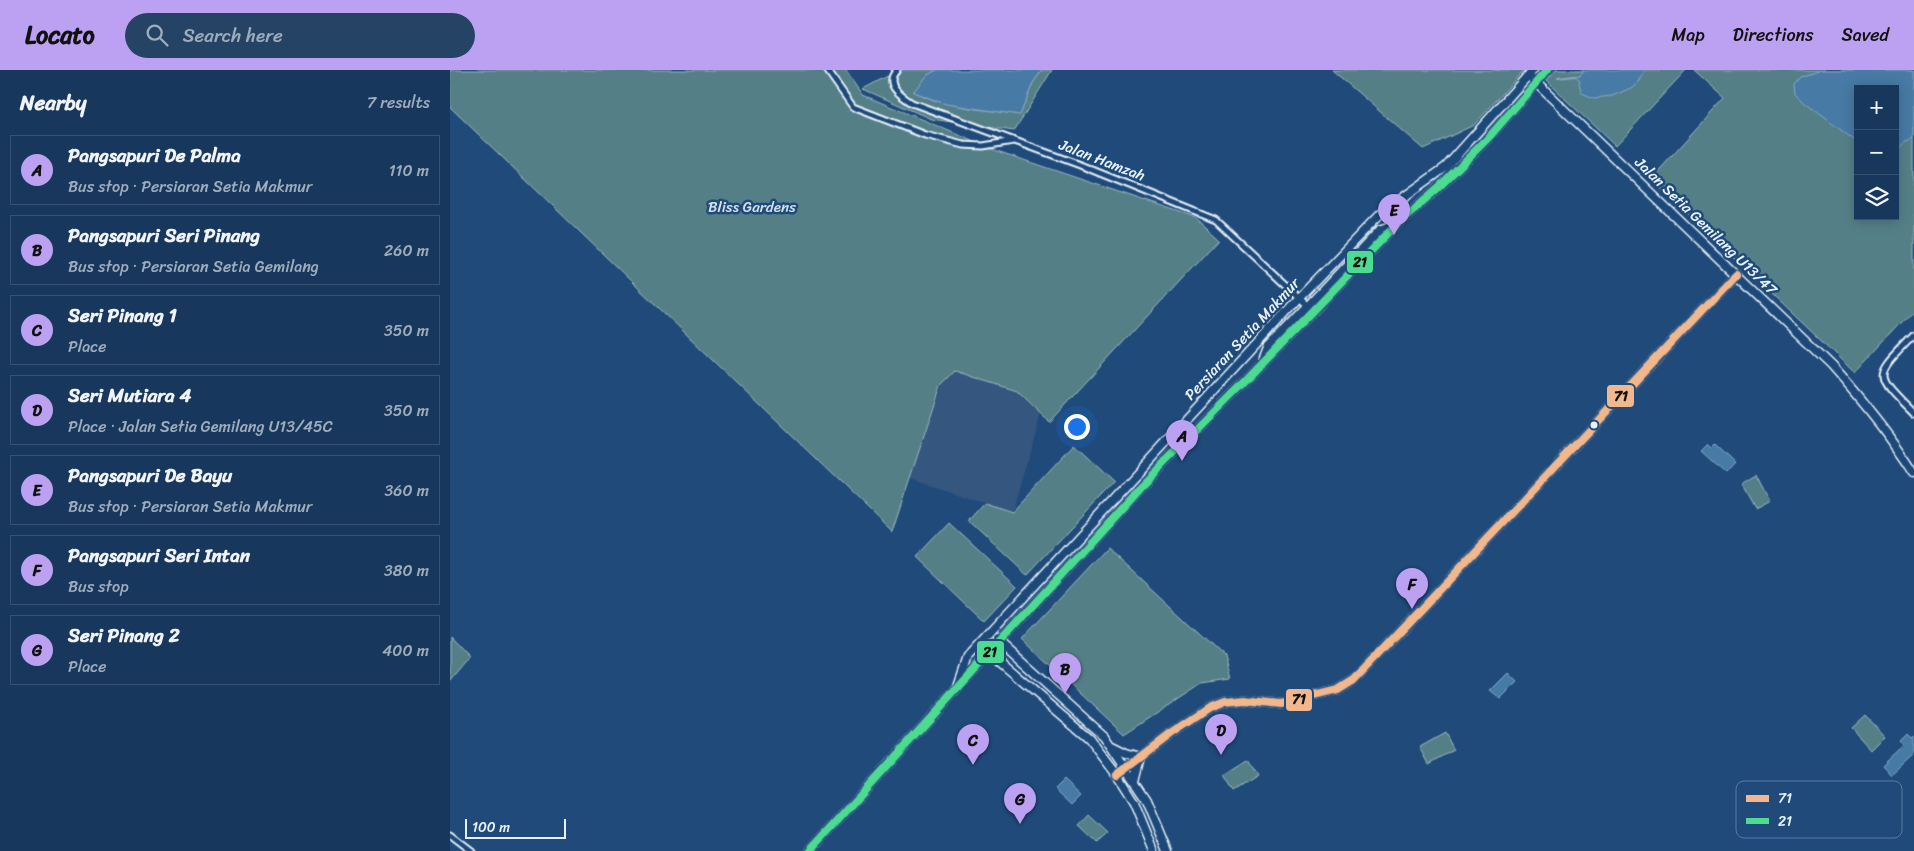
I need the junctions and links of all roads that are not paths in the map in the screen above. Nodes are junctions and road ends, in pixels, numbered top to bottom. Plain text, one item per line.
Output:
1 (827, 70) edge
2 (897, 70) edge
3 (1547, 70) edge
4 (1531, 73) edge
5 (1535, 82) junction
6 (1014, 141) junction
7 (1398, 223) junction
8 (1736, 274) junction
9 (1299, 298) junction
10 (1308, 306) junction
11 (1914, 335) edge
12 (1262, 365) junction
13 (1914, 413) edge
14 (1914, 473) edge
15 (990, 634) junction
16 (999, 642) junction
17 (980, 645) junction
18 (988, 653) junction
19 (955, 692) junction
20 (1109, 744) junction
21 (1141, 757) junction
22 (1126, 767) junction
23 (1117, 775) junction
24 (1135, 781) junction
25 (450, 835) edge
26 (471, 851) edge
27 (810, 851) edge
28 (1154, 851) edge
29 (1168, 851) edge

1 - 6 street
2 - 6 street, Jalan Hamzah
3 - 5 street, Persiaran Setia Makmur
4 - 5 street, Jalan Setia Gemilang U13/47
4 - 9 street, Persiaran Setia Makmur
5 - 7 street, Persiaran Setia Makmur
5 - 8 street, Jalan Setia Gemilang U13/47
6 - 9 street, Jalan Hamzah
7 - 10 street
7 - 12 street, Persiaran Setia Makmur
8 - 14 street, Jalan Setia Gemilang U13/47
8 - 21 street
9 - 10 street, Jalan Hamzah
9 - 15 street, Persiaran Setia Makmur
10 - 12 street
11 - 13 street
12 - 16 street, Persiaran Setia Makmur
15 - 16 street
15 - 17 street, Persiaran Setia Makmur
16 - 18 street, Persiaran Setia Makmur
16 - 20 street
17 - 18 street
17 - 19 street, Persiaran Setia Makmur
18 - 19 street, Persiaran Setia Makmur
18 - 23 street
19 - 27 street, Persiaran Setia Makmur
20 - 21 street
20 - 22 street
21 - 22 street
21 - 24 street
22 - 23 street
22 - 24 street
23 - 28 street
24 - 29 street
25 - 26 street

